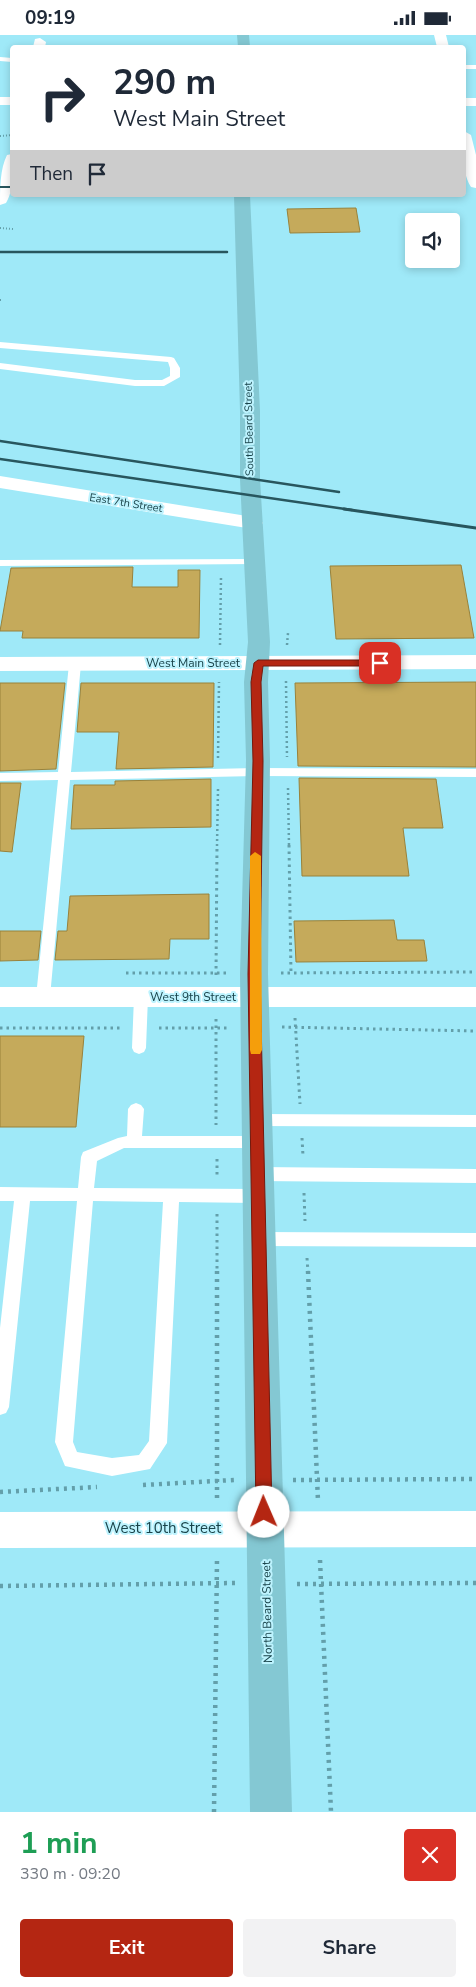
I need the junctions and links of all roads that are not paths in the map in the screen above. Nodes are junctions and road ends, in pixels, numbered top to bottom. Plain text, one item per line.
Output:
1 (466, 144) edge
2 (10, 165) edge
3 (476, 186) edge
4 (242, 197) edge
5 (0, 200) edge
6 (0, 345) edge
7 (0, 367) edge
8 (0, 482) edge
9 (253, 523) junction
10 (255, 562) junction
11 (0, 563) edge
12 (476, 662) edge
13 (258, 663) junction
14 (0, 664) edge
15 (75, 664) junction
16 (258, 772) junction
17 (476, 773) edge
18 (64, 776) junction
19 (0, 777) edge
20 (0, 997) edge
21 (43, 997) junction
22 (141, 997) junction
23 (476, 997) edge
24 (255, 998) junction
25 (139, 1047) dead end
26 (136, 1109) dead end
27 (476, 1121) edge
28 (257, 1131) junction
29 (134, 1142) junction
30 (476, 1176) edge
31 (258, 1185) junction
32 (0, 1194) edge
33 (23, 1194) junction
34 (86, 1194) junction
35 (171, 1195) junction
36 (259, 1239) junction
37 (476, 1240) edge
38 (0, 1407) edge
39 (264, 1528) junction
40 (476, 1529) edge
41 (0, 1530) edge
42 (271, 1812) edge

1 - 3 street
2 - 5 street
4 - 9 main road, South Beard Street
6 - 7 lane
8 - 9 street, East 7th Street
9 - 10 main road, South Beard Street
10 - 11 lane
10 - 13 main road, South Beard Street
12 - 13 street, West Main Street
13 - 15 street, West Main Street
13 - 16 main road, North Beard Street
14 - 15 street, West Main Street
15 - 18 lane
16 - 17 lane
16 - 18 lane
16 - 24 main road, North Beard Street
18 - 19 lane
18 - 21 lane
20 - 21 street, West 9th Street
21 - 22 street, West 9th Street
22 - 24 street, West 9th Street
22 - 25 lane
23 - 24 street, West 9th Street
24 - 28 main road, North Beard Street
26 - 29 lane
27 - 28 lane
28 - 29 lane
28 - 31 main road, North Beard Street
29 - 34 lane
30 - 31 lane
31 - 35 lane
31 - 36 main road, North Beard Street
32 - 33 lane
33 - 34 lane
33 - 38 lane
34 - 35 lane
34 - 35 lane
36 - 37 lane
36 - 39 main road, North Beard Street
39 - 40 street, West 10th Street
39 - 41 street, West 10th Street
39 - 42 main road, North Beard Street

